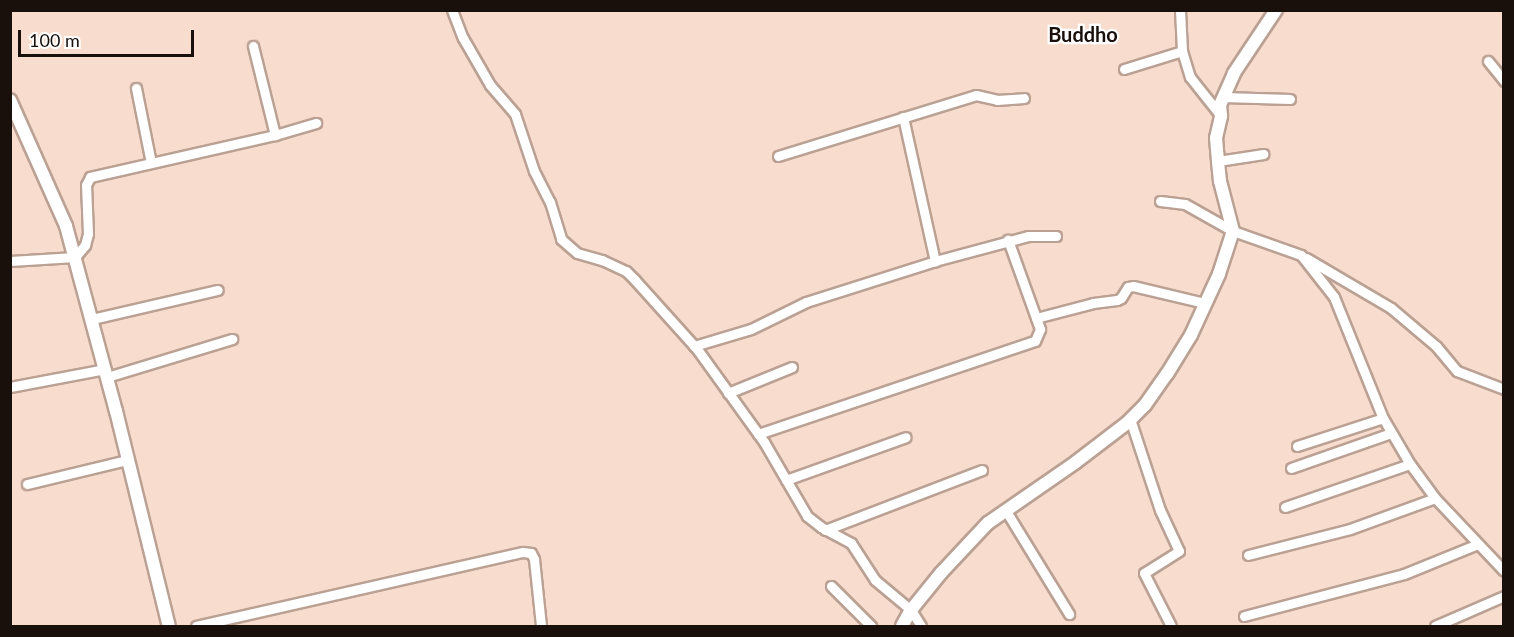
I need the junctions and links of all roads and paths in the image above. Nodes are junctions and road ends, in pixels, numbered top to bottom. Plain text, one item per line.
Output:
1 (452, 10) edge
2 (1180, 10) edge
3 (1276, 10) edge
4 (253, 46) dead end
5 (1182, 51) junction
6 (1488, 61) dead end
7 (1124, 69) dead end
8 (1503, 81) edge
9 (136, 88) dead end
10 (1223, 97) junction
11 (1024, 98) dead end
12 (1290, 99) dead end
13 (10, 100) edge
14 (1221, 116) junction
15 (903, 117) junction
16 (316, 123) dead end
17 (275, 135) junction
18 (1263, 154) dead end
19 (778, 156) dead end
20 (1218, 161) junction
21 (152, 163) junction
22 (1160, 201) dead end
23 (1233, 231) junction
24 (1056, 237) dead end
25 (1008, 240) junction
26 (1300, 255) junction
27 (75, 257) junction
28 (10, 261) edge
29 (935, 261) junction
30 (218, 290) dead end
31 (1205, 303) junction
32 (1036, 318) junction
33 (92, 319) junction
34 (232, 339) dead end
35 (694, 346) junction
36 (792, 368) dead end
37 (106, 373) junction
38 (10, 387) edge
39 (1503, 389) edge
40 (728, 393) junction
41 (1383, 418) junction
42 (1130, 419) junction
43 (1391, 433) junction
44 (758, 434) junction
45 (906, 437) dead end
46 (1297, 446) dead end
47 (127, 460) junction
48 (1410, 464) junction
49 (1291, 468) dead end
50 (982, 470) dead end
51 (786, 480) junction
52 (27, 484) dead end
53 (1435, 498) junction
54 (1285, 507) dead end
55 (1006, 511) junction
56 (825, 530) junction
57 (1478, 544) junction
58 (1248, 555) dead end
59 (1503, 571) edge
60 (831, 586) dead end
61 (1503, 596) edge
62 (910, 610) junction
63 (1069, 614) dead end
64 (1244, 616) dead end
65 (169, 627) edge
66 (196, 627) edge
67 (541, 627) edge
68 (872, 627) edge
69 (902, 627) edge
70 (921, 627) edge
71 (1172, 627) edge
72 (1435, 627) edge

1 - 35 street
2 - 5 street
3 - 10 street
4 - 17 street
5 - 7 street
5 - 14 street
6 - 8 street
9 - 21 street
10 - 12 street
10 - 14 street
11 - 15 street
13 - 27 street
14 - 20 street
15 - 19 street
15 - 29 street
16 - 17 street
17 - 21 street
18 - 20 street
20 - 23 street
21 - 27 street
22 - 23 street
23 - 26 street
23 - 31 street
24 - 25 street
25 - 29 street
25 - 32 street
26 - 39 street
26 - 41 street
27 - 28 street
27 - 33 street
29 - 35 street
30 - 33 street
31 - 32 street
31 - 42 street
32 - 44 street
33 - 37 street
34 - 37 street
35 - 40 street
36 - 40 street
37 - 38 street
37 - 47 street
40 - 44 street
41 - 43 street
41 - 46 street
42 - 55 street
42 - 71 street
43 - 48 street
43 - 49 street
44 - 51 street
45 - 51 street
47 - 52 street
47 - 65 street
48 - 53 street
48 - 54 street
50 - 56 street
51 - 56 street
53 - 57 street
53 - 58 street
55 - 62 street
55 - 63 street
56 - 62 street
57 - 59 street
57 - 64 street
60 - 68 street
61 - 72 street
62 - 69 street
62 - 70 street
66 - 67 street

